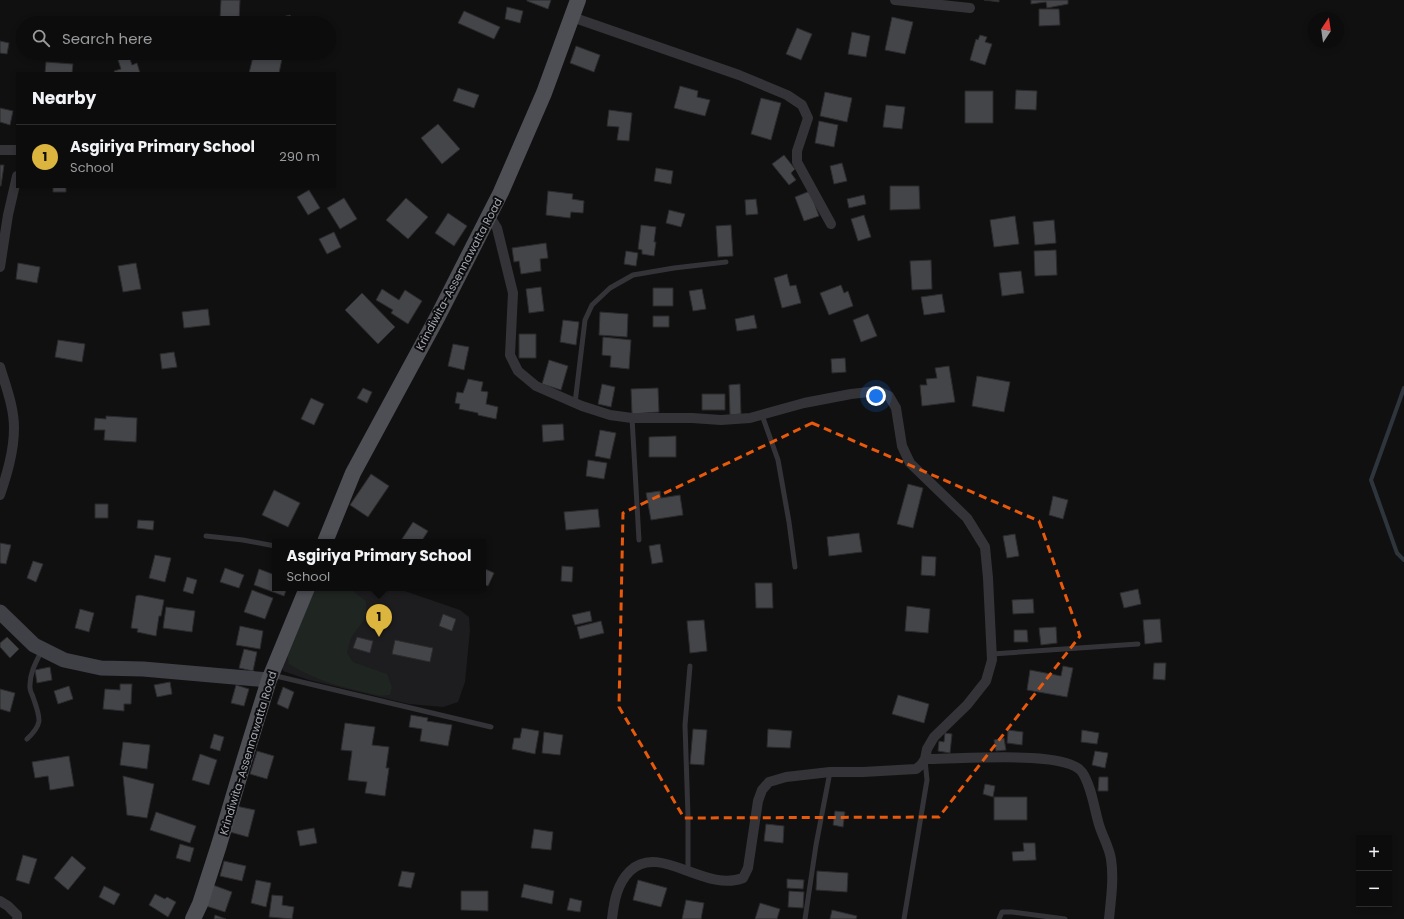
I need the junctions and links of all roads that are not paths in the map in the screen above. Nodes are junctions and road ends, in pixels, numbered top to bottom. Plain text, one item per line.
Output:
1 (578, 0) edge
2 (895, 0) edge
3 (970, 8) dead end
4 (572, 17) junction
5 (0, 150) edge
6 (16, 150) edge
7 (16, 180) edge
8 (490, 215) junction
9 (831, 224) dead end
10 (726, 262) dead end
11 (0, 266) edge
12 (0, 368) edge
13 (575, 403) junction
14 (762, 415) junction
15 (632, 418) junction
16 (0, 495) edge
17 (206, 536) dead end
18 (326, 539) edge
19 (639, 540) dead end
20 (272, 546) edge
21 (795, 567) dead end
22 (306, 591) edge
23 (0, 612) edge
24 (1138, 644) dead end
25 (42, 649) junction
26 (992, 654) junction
27 (690, 666) dead end
28 (270, 677) junction
29 (491, 727) dead end
30 (27, 739) dead end
31 (925, 759) junction
32 (830, 772) junction
33 (688, 871) junction
34 (0, 901) edge
35 (17, 919) edge
36 (193, 919) edge
37 (612, 919) edge
38 (805, 919) edge
39 (904, 919) edge
40 (998, 919) edge
41 (1065, 919) edge
42 (1109, 919) edge

1 - 4 main road, Krindiwita-Assennawatta Road
2 - 3 street
4 - 8 main road, Krindiwita-Assennawatta Road
4 - 9 street
5 - 6 street
7 - 11 street
8 - 13 street
8 - 18 main road, Krindiwita-Assennawatta Road
10 - 13 lane
12 - 16 street
13 - 15 street
14 - 15 street
14 - 21 lane
14 - 26 street
15 - 19 lane
17 - 20 lane
22 - 28 main road, Krindiwita-Assennawatta Road
23 - 25 street
24 - 26 lane
25 - 28 street
25 - 30 lane
26 - 31 street
27 - 33 lane
28 - 29 lane
28 - 36 main road, Krindiwita-Assennawatta Road
31 - 32 street
31 - 39 lane
31 - 42 street
32 - 33 street
32 - 38 lane
33 - 37 street
34 - 35 street
40 - 41 lane

